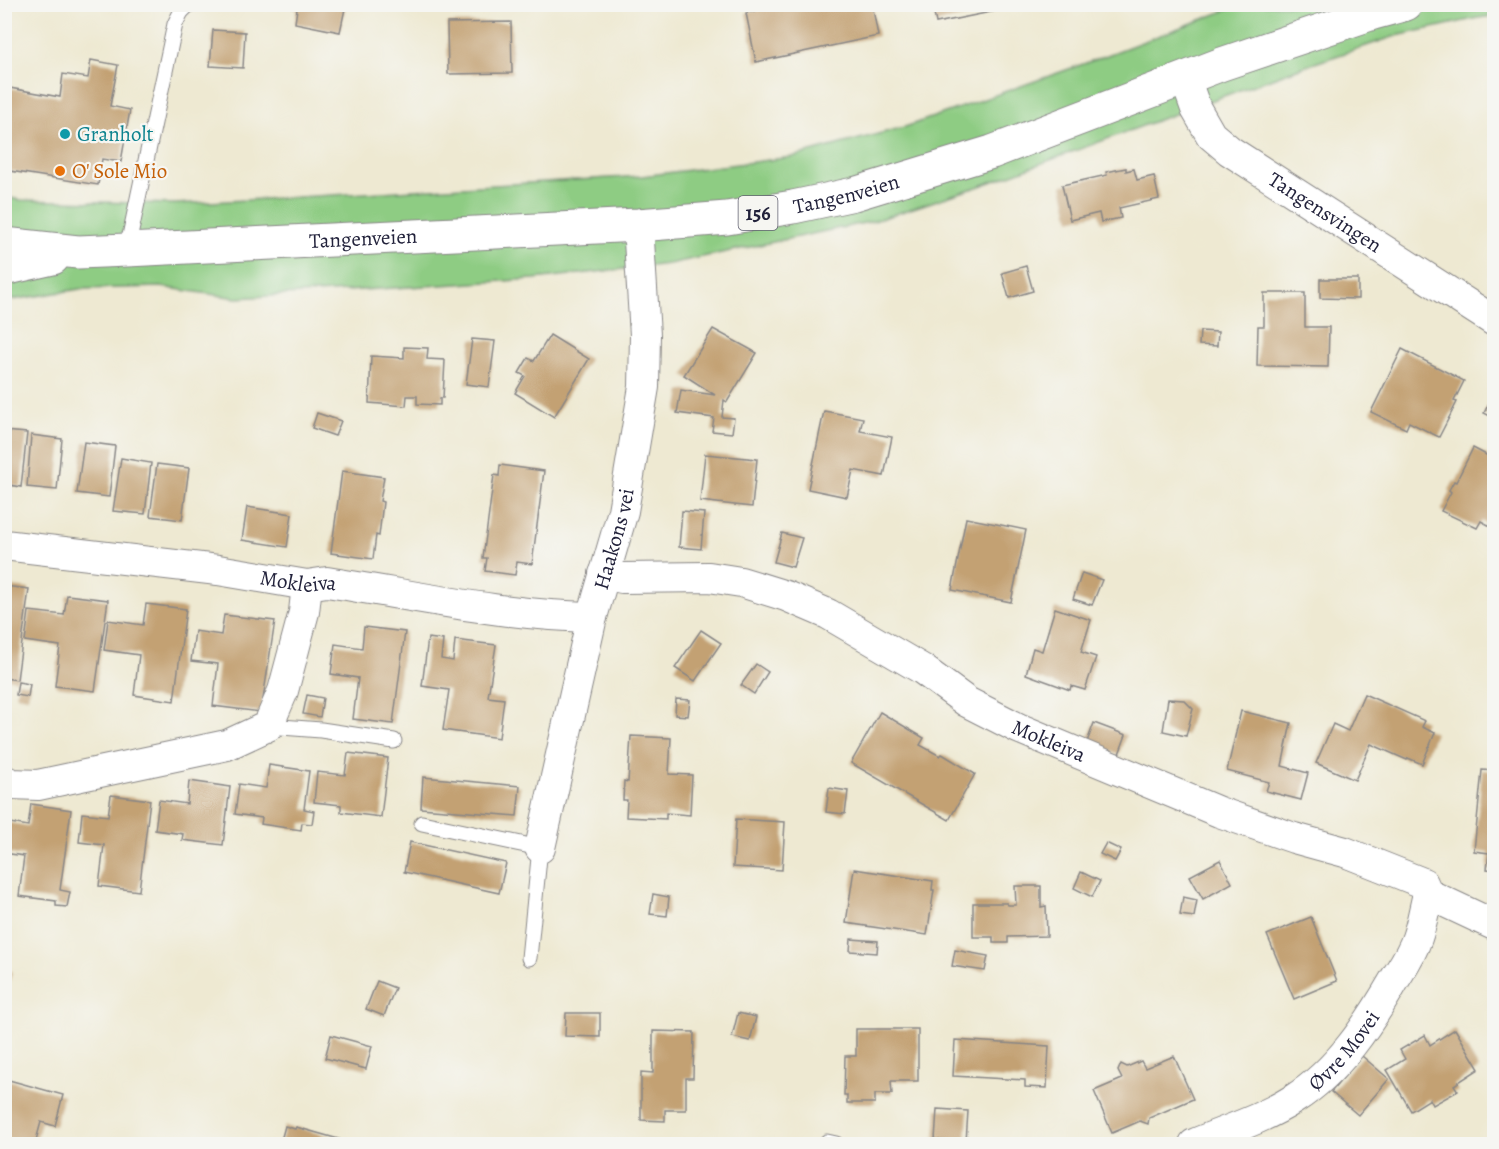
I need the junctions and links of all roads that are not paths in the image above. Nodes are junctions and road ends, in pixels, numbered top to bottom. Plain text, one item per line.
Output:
1 (189, 4) edge
2 (1406, 4) edge
3 (1185, 78) junction
4 (638, 225) junction
5 (4, 244) edge
6 (127, 250) junction
7 (78, 252) junction
8 (4, 269) edge
9 (1494, 321) edge
10 (4, 545) edge
11 (604, 574) junction
12 (307, 585) junction
13 (592, 617) junction
14 (268, 726) junction
15 (394, 741) dead end
16 (4, 780) edge
17 (422, 823) dead end
18 (540, 848) junction
19 (1428, 894) junction
20 (1494, 925) edge
21 (529, 958) dead end
22 (1194, 1144) edge

1 - 6 lane
2 - 3 main road, Tangenveien / 156
3 - 4 main road, Tangenveien / 156
3 - 9 street, Tangensvingen
4 - 6 main road, Tangenveien / 156
4 - 11 street, Haakons vei
5 - 7 main road, Tangenveien / 156
6 - 7 main road, Tangenveien / 156
7 - 8 main road, Tangenveien / 156
10 - 12 street, Mokleiva
11 - 13 street, Haakons vei
11 - 19 street, Mokleiva
12 - 13 street, Mokleiva
12 - 14 street
13 - 18 street, Haakons vei
14 - 15 lane
14 - 16 street
17 - 18 lane
18 - 21 lane
19 - 20 street, Mokleiva
19 - 22 street, Øvre Movei

